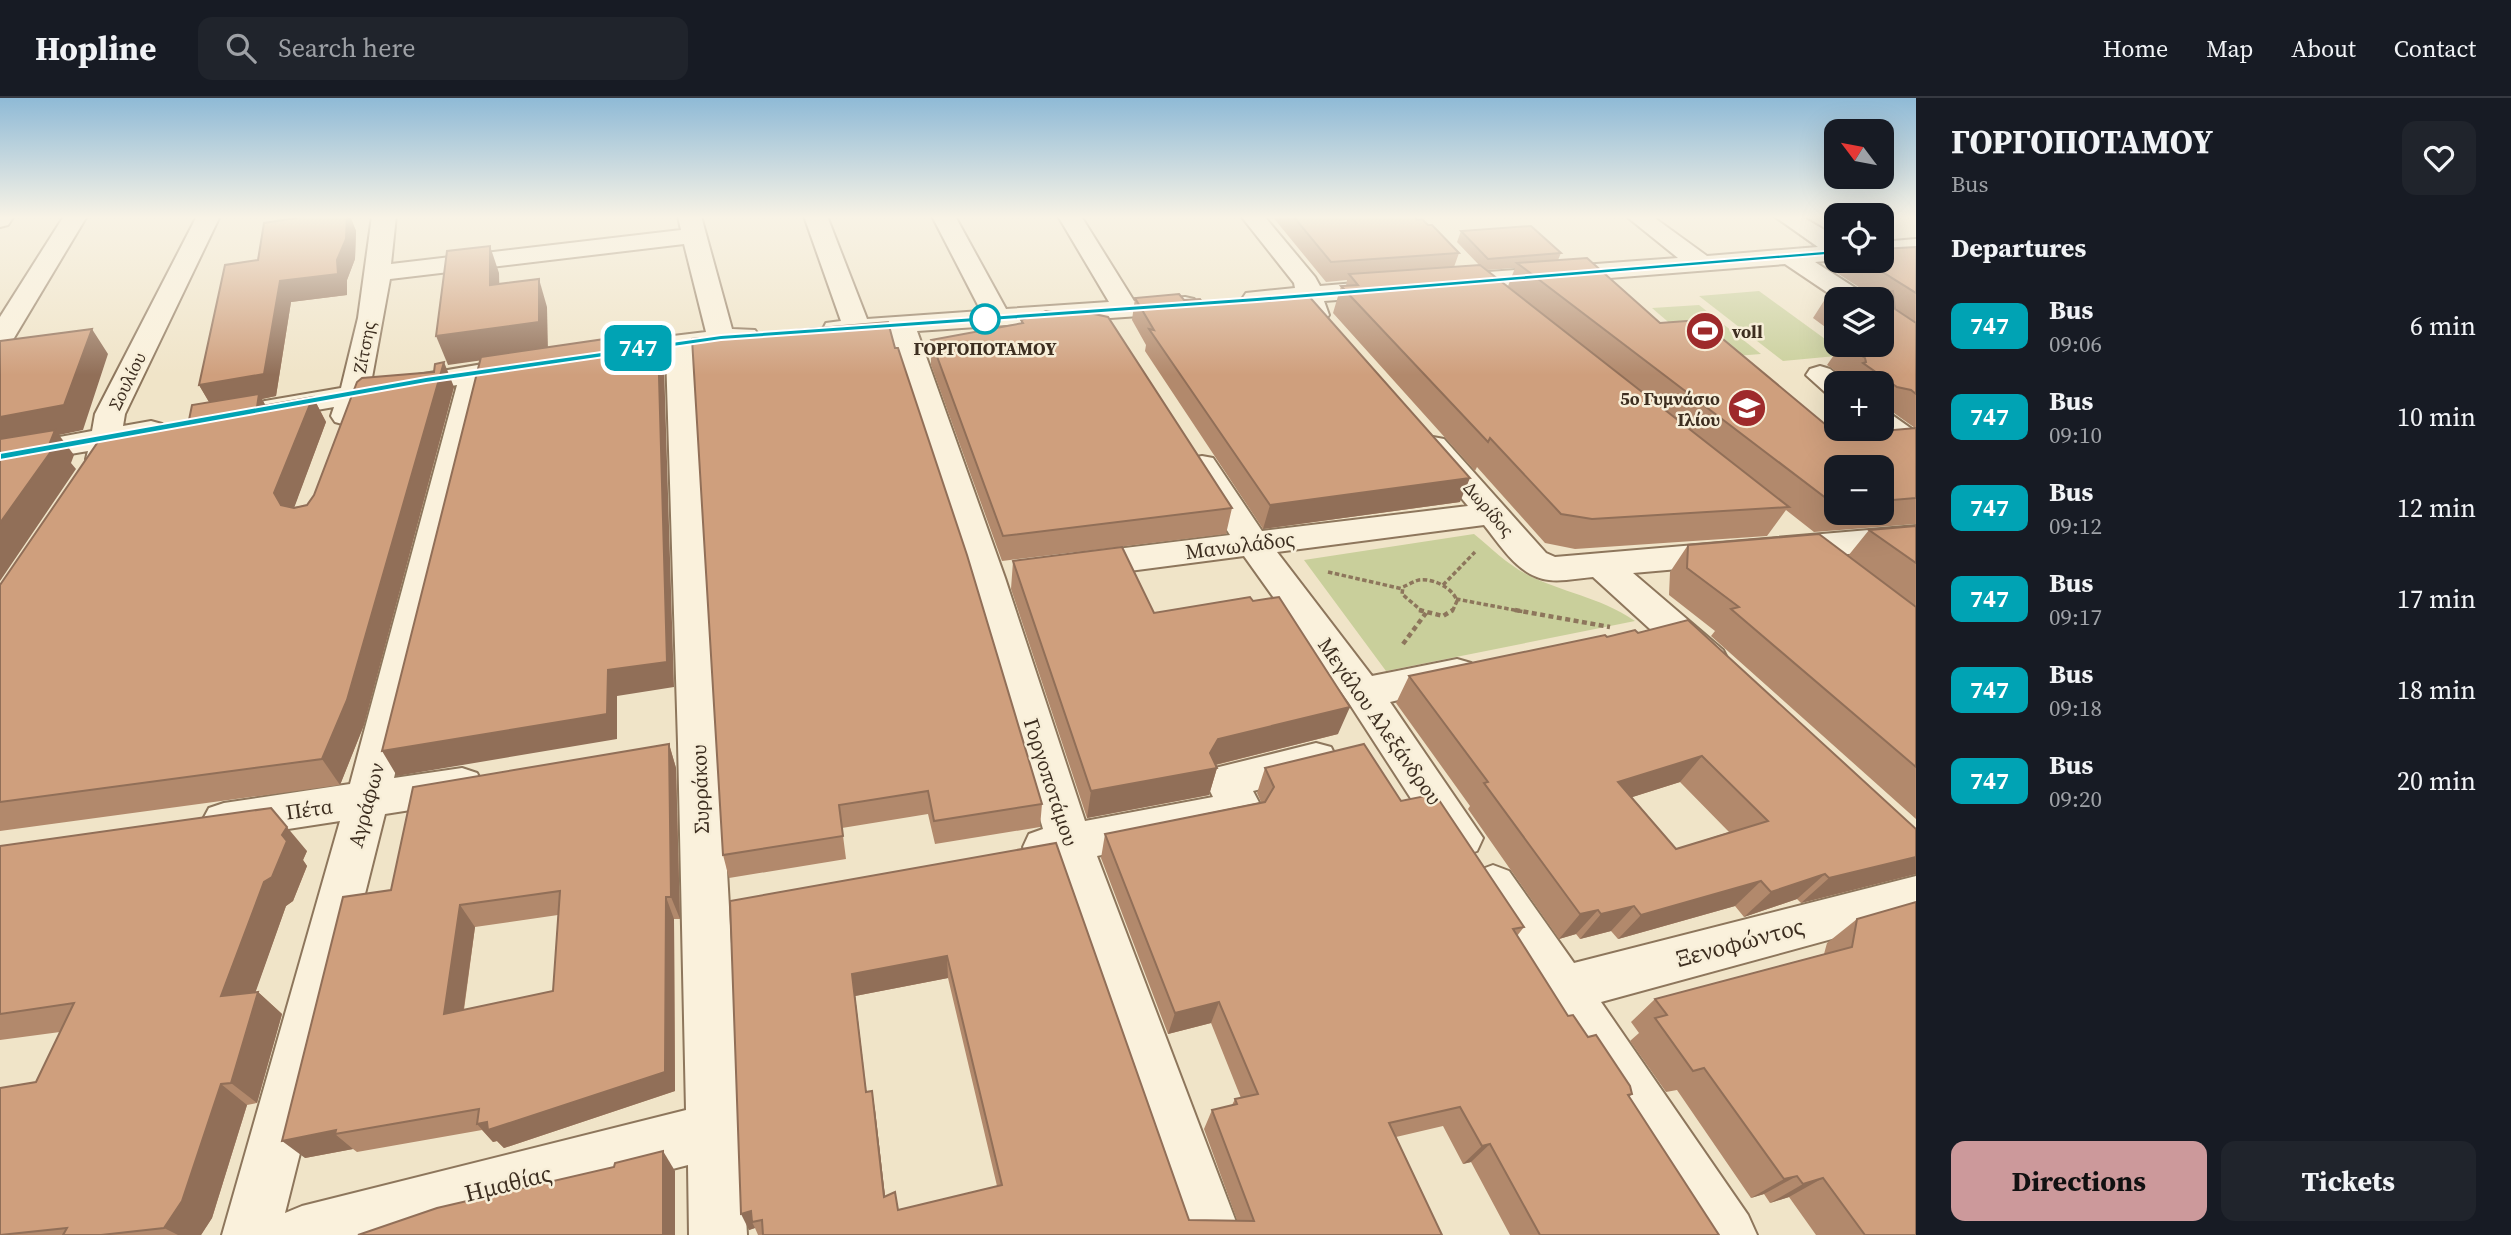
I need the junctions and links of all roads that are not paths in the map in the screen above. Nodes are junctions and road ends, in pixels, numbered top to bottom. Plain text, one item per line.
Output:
1 (43, 269) edge
2 (182, 269) edge
3 (379, 269) edge
4 (405, 269) edge
5 (703, 269) edge
6 (835, 269) edge
7 (972, 269) edge
8 (1094, 269) edge
9 (1295, 269) edge
10 (1465, 269) edge
11 (1626, 269) edge
12 (1809, 269) edge
13 (379, 273) junction
14 (1477, 281) junction
15 (1836, 287) edge
16 (1310, 295) junction
17 (1508, 306) edge
18 (998, 318) junction
19 (1118, 322) junction
20 (901, 325) junction
21 (857, 328) junction
22 (816, 331) edge
23 (1331, 331) edge
24 (775, 334) edge
25 (0, 338) edge
26 (721, 338) junction
27 (679, 342) junction
28 (475, 372) junction
29 (354, 394) junction
30 (238, 415) edge
31 (1412, 422) edge
32 (173, 426) edge
33 (1894, 431) edge
34 (107, 438) junction
35 (1185, 438) edge
36 (336, 444) edge
37 (1916, 447) edge
38 (0, 457) edge
39 (88, 481) edge
40 (1494, 513) junction
41 (1772, 520) edge
42 (1916, 537) edge
43 (1804, 545) junction
44 (1259, 552) junction
45 (1600, 564) junction
46 (1835, 569) edge
47 (1014, 575) junction
48 (1674, 627) junction
49 (1632, 635) edge
50 (1497, 664) edge
51 (1734, 683) edge
52 (1363, 693) junction
53 (1393, 740) junction
54 (500, 778) edge
55 (367, 801) junction
56 (190, 826) edge
57 (1070, 843) junction
58 (1002, 855) edge
59 (1916, 896) edge
60 (1564, 989) junction
61 (713, 1131) junction
62 (251, 1235) edge
63 (302, 1235) edge
64 (718, 1235) edge
65 (1212, 1235) edge
66 (1728, 1235) edge

1 - 25 street
2 - 34 street, Σουλίου
3 - 13 street, Ζίτσης
4 - 13 street
5 - 26 street
6 - 21 street
7 - 18 street
8 - 19 street
9 - 16 street
10 - 14 street
11 - 14 street
12 - 15 street
13 - 29 street, Ζίτσης
14 - 16 street
14 - 17 street
16 - 19 street
16 - 23 street
18 - 19 street
18 - 20 street
20 - 21 street
20 - 47 street, Γοργοποτάμου
21 - 22 street
24 - 26 street
26 - 27 street
27 - 28 street
27 - 61 street, Συρράκου
28 - 29 street
28 - 55 street, Αγράφων
29 - 30 street
29 - 36 street, Ζίτσης
31 - 40 street, Δωρίδος
32 - 34 street
33 - 37 street
34 - 38 street
34 - 39 street, Σουλίου
35 - 44 street, Μεγάλου Αλεξάνδρου
40 - 44 street, Μανωλάδος
40 - 45 street, Δωρίδος
41 - 43 street
42 - 43 street
43 - 45 street
43 - 46 street
44 - 47 street, Μανωλάδος
44 - 52 street, Μεγάλου Αλεξάνδρου
45 - 48 street
47 - 57 street, Γοργοποτάμου
48 - 49 street
48 - 51 street
50 - 52 street
52 - 53 street, Μεγάλου Αλεξάνδρου
53 - 57 street
53 - 60 street, Μεγάλου Αλεξάνδρου
54 - 55 street, Πέτα
55 - 56 street, Πέτα
55 - 62 street, Αγράφων
57 - 58 street
57 - 65 street, Γοργοποτάμου
59 - 60 street, Ξενοφώντος
60 - 66 street, Μεγάλου Αλεξάνδρου
61 - 63 street, Ημαθίας
61 - 64 street, Συρράκου

